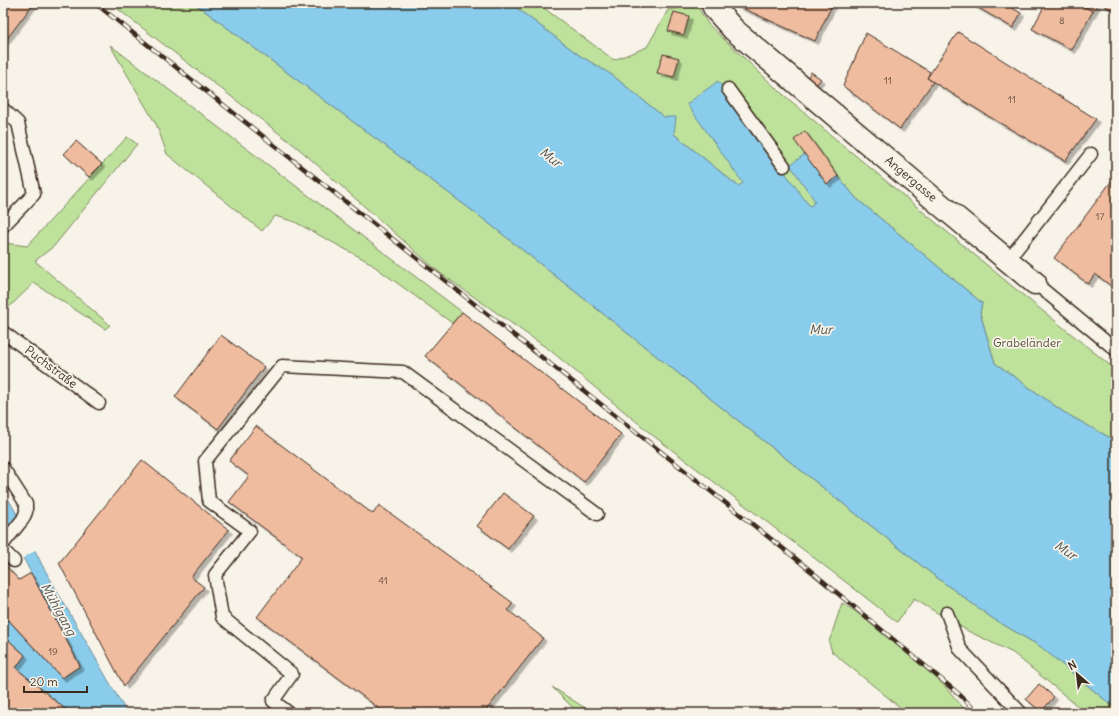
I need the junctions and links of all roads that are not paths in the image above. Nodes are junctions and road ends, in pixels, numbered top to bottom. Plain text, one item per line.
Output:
1 (712, 3) edge
2 (728, 89) dead end
3 (3, 109) edge
4 (1091, 154) dead end
5 (784, 166) dead end
6 (3, 226) edge
7 (1008, 260) junction
8 (1035, 283) joint
9 (3, 332) edge
10 (1114, 344) edge
11 (99, 403) dead end
12 (3, 468) edge
13 (597, 514) dead end
14 (6, 540) edge
15 (3, 550) edge
16 (14, 561) dead end
17 (948, 613) dead end
18 (289, 713) edge
19 (1021, 713) edge

1 - 7 street, Angergasse
2 - 5 lane
3 - 6 lane
4 - 7 lane
7 - 8 street, Angergasse
8 - 10 lane, Angergasse
9 - 11 lane, Puchstraße
12 - 14 lane
13 - 18 lane
15 - 16 lane
17 - 19 lane

